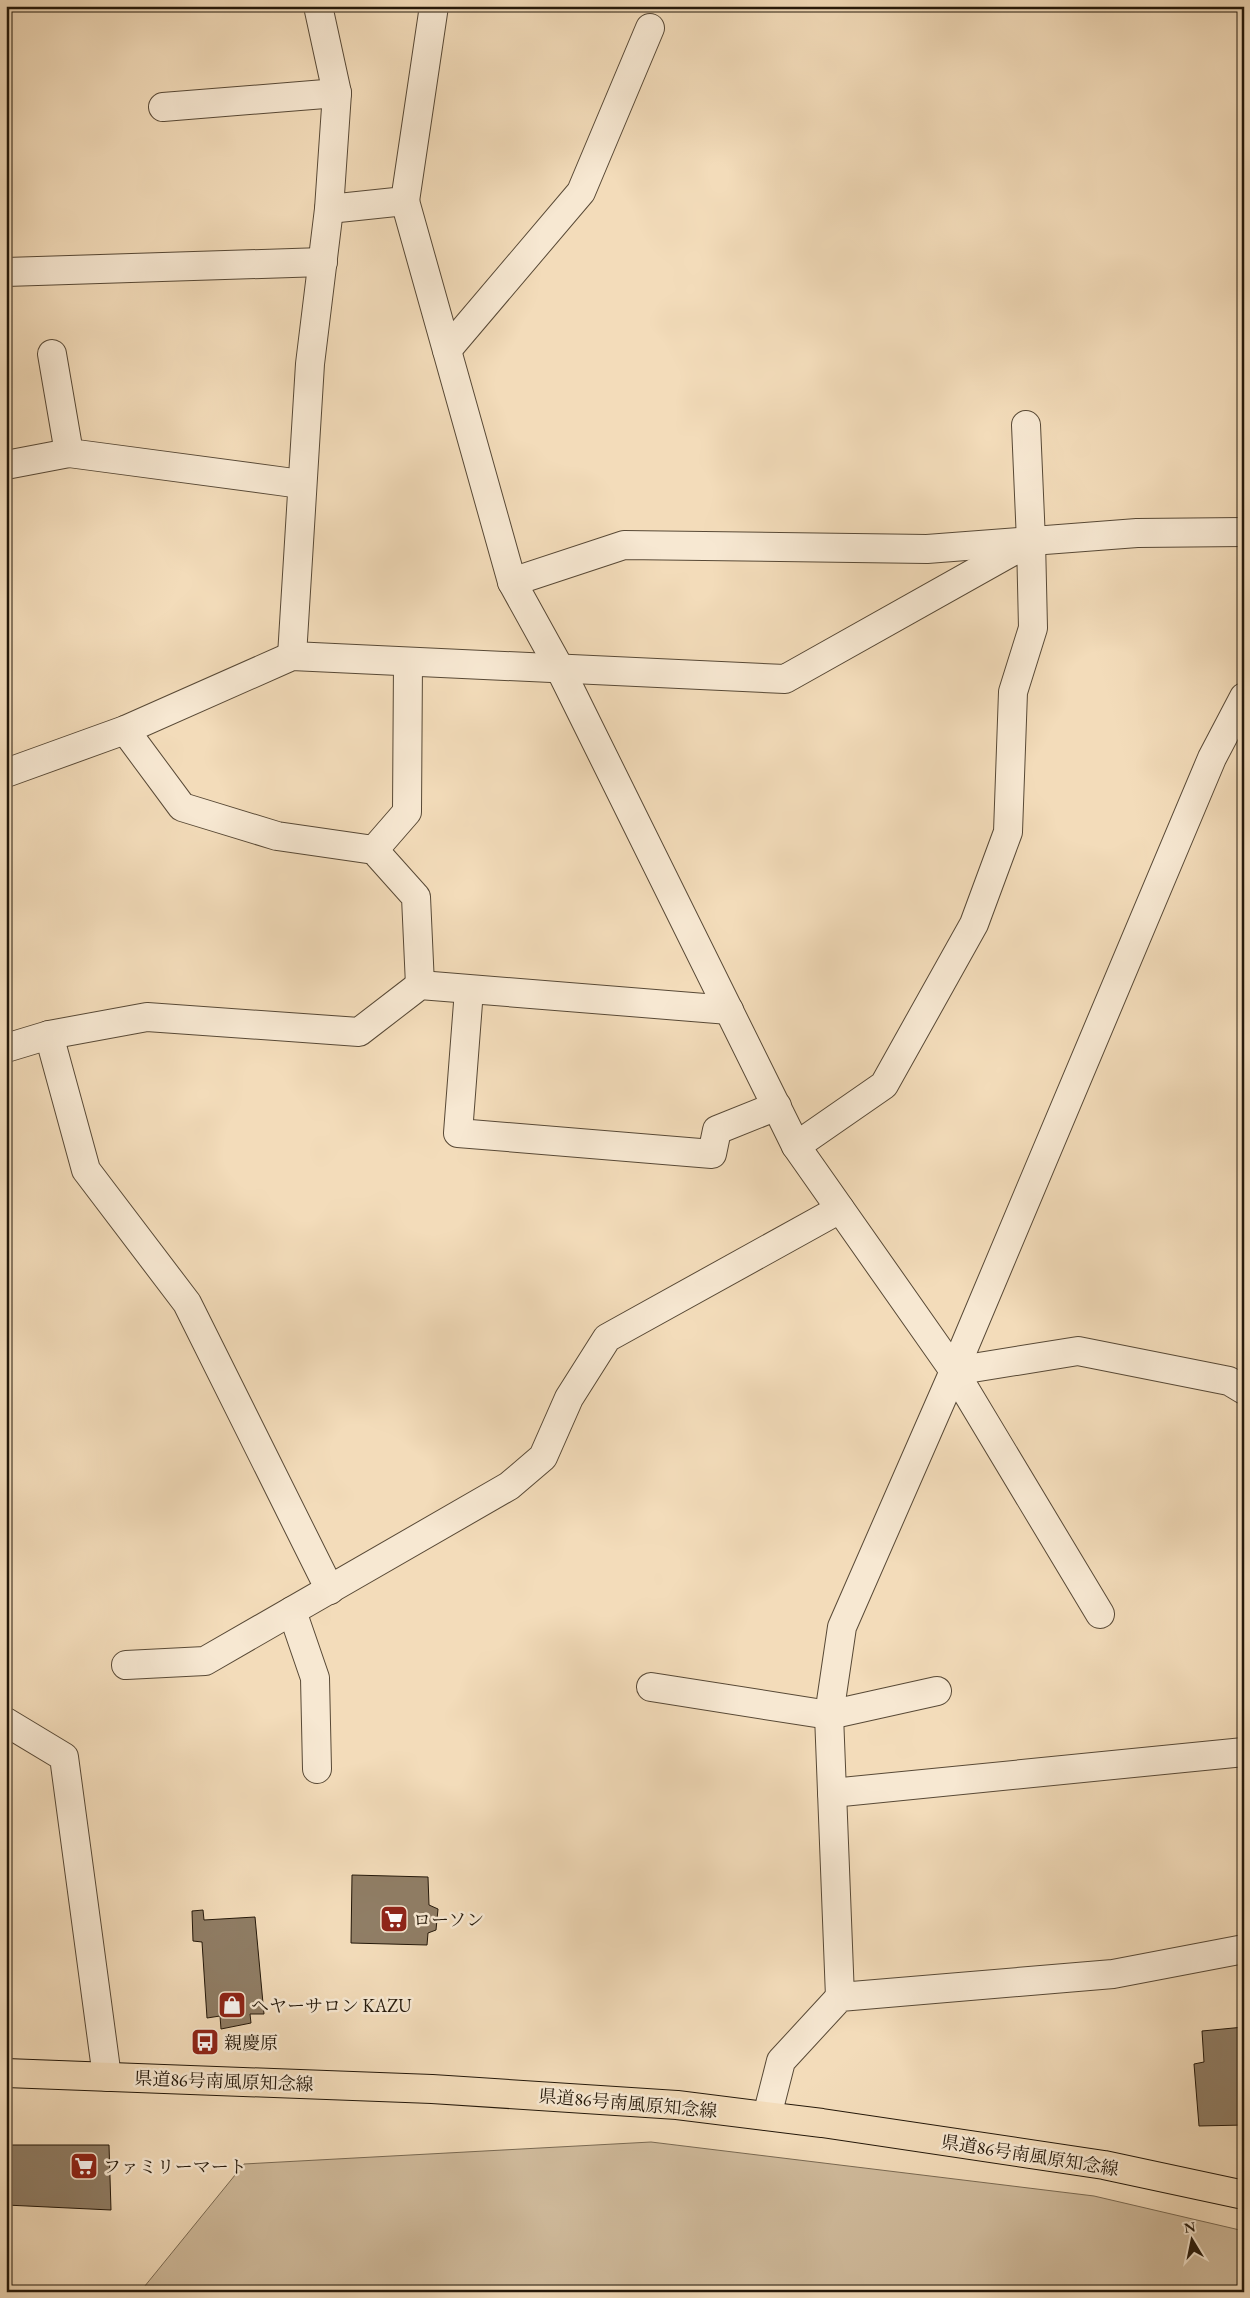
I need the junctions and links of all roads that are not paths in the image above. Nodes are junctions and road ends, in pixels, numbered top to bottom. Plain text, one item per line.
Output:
1 (318, 6) edge
2 (434, 6) edge
3 (650, 28) dead end
4 (337, 93) junction
5 (163, 107) dead end
6 (405, 202) junction
7 (329, 208) junction
8 (323, 262) junction
9 (6, 272) edge
10 (447, 350) junction
11 (52, 354) dead end
12 (1026, 425) dead end
13 (69, 453) junction
14 (6, 465) edge
15 (301, 484) junction
16 (1244, 532) edge
17 (1031, 541) junction
18 (512, 582) junction
19 (292, 656) junction
20 (408, 662) junction
21 (559, 667) junction
22 (1244, 697) edge
23 (125, 730) junction
24 (6, 773) edge
25 (374, 850) junction
26 (420, 986) junction
27 (469, 990) junction
28 (729, 1010) junction
29 (49, 1035) junction
30 (6, 1048) edge
31 (777, 1106) junction
32 (796, 1146) junction
33 (840, 1209) junction
34 (954, 1371) junction
35 (1244, 1390) edge
36 (330, 1590) junction
37 (292, 1611) junction
38 (1100, 1614) dead end
39 (126, 1665) dead end
40 (651, 1687) dead end
41 (938, 1692) dead end
42 (829, 1715) junction
43 (6, 1722) edge
44 (1244, 1752) edge
45 (317, 1769) dead end
46 (832, 1793) junction
47 (1244, 1949) edge
48 (840, 1997) junction
49 (6, 2073) edge
50 (107, 2077) junction
51 (767, 2116) junction
52 (1244, 2195) edge

1 - 4 street
2 - 6 street
3 - 10 street
4 - 5 street
4 - 7 street
6 - 7 street
6 - 10 street
7 - 8 street
8 - 9 street
8 - 15 street
10 - 18 street
11 - 13 street
12 - 17 street
13 - 14 street
13 - 15 street
15 - 19 street
16 - 17 street
17 - 18 street
17 - 21 street
17 - 32 street
18 - 21 street
19 - 20 street
19 - 23 street
20 - 21 street
20 - 25 street
21 - 28 street
22 - 34 street
23 - 24 street
23 - 25 street
25 - 26 street
26 - 27 street
26 - 29 street
27 - 28 street
27 - 31 street
28 - 31 street
29 - 30 street
29 - 36 street
31 - 32 street
32 - 33 street
33 - 34 street
33 - 36 street
34 - 35 street
34 - 38 street
34 - 42 street
36 - 37 street
37 - 39 street
37 - 45 street
40 - 42 street
41 - 42 street
42 - 46 street
43 - 50 street
44 - 46 street
46 - 48 street
47 - 48 street
48 - 51 street
49 - 50 main road, 県道86号南風原知念線
50 - 51 main road, 県道86号南風原知念線
51 - 52 main road, 県道86号南風原知念線

